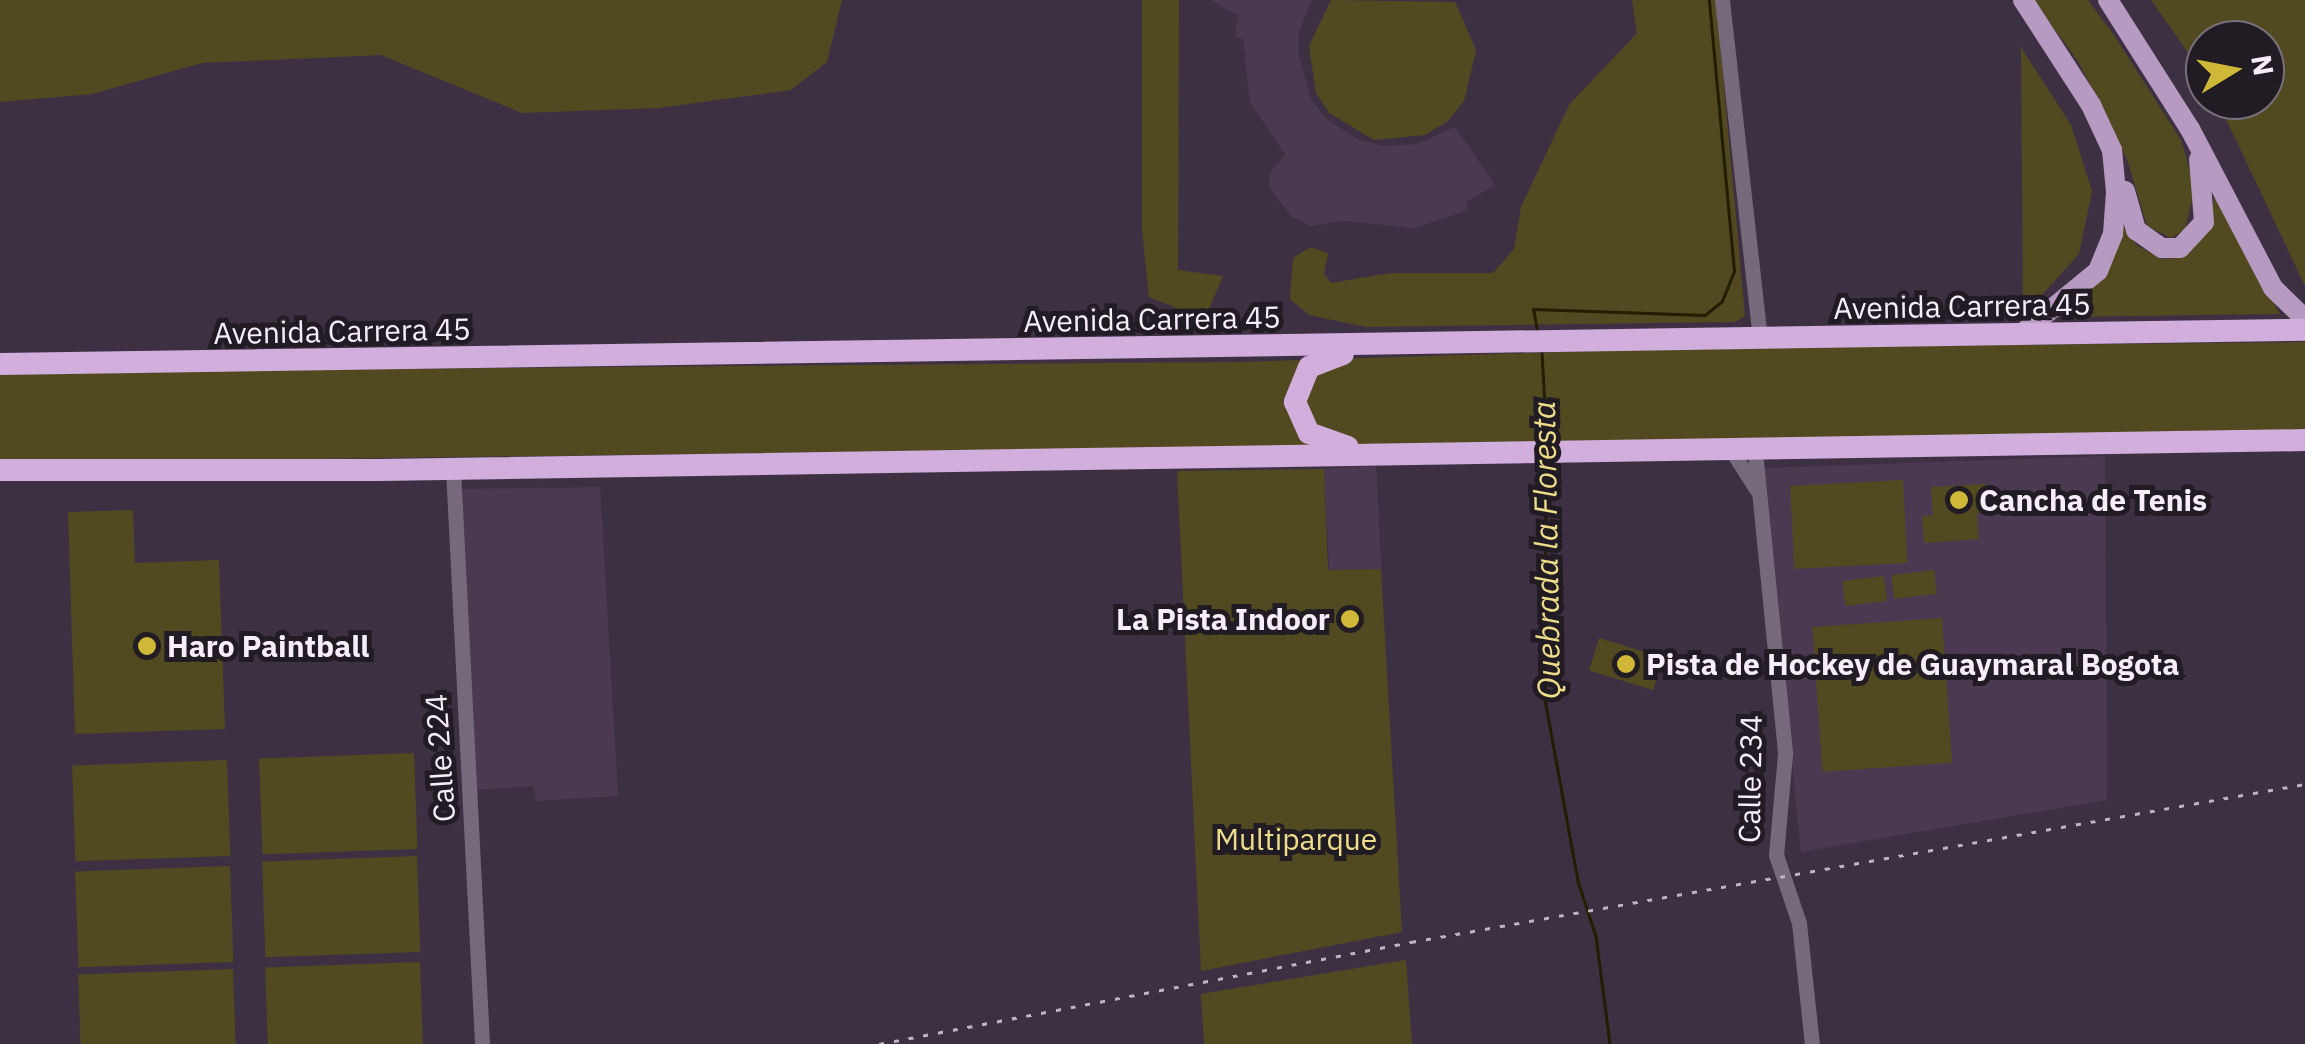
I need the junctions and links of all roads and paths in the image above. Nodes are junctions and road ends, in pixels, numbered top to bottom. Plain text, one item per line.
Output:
1 (1722, 0) edge
2 (2024, 0) edge
3 (2108, 0) edge
4 (2190, 129) junction
5 (2112, 150) junction
6 (2305, 319) edge
7 (2305, 330) edge
8 (2020, 335) junction
9 (1760, 340) junction
10 (1426, 345) junction
11 (0, 364) edge
12 (2305, 440) edge
13 (1743, 451) junction
14 (1419, 454) junction
15 (453, 469) junction
16 (0, 470) edge
17 (1758, 492) junction
18 (482, 1044) edge
19 (1812, 1044) edge

1 - 9 street
2 - 5 main road
3 - 4 main road
4 - 5 main road
4 - 6 main road
5 - 8 main road
7 - 8 highway, Avenida Carrera 45
8 - 9 highway, Avenida Carrera 45
9 - 10 highway, Avenida Carrera 45
10 - 11 highway, Avenida Carrera 45
10 - 14 highway
12 - 13 highway
13 - 14 highway
13 - 17 street, Calle 234
13 - 17 street
14 - 15 highway
15 - 16 highway
15 - 18 street, Calle 224
17 - 19 street, Calle 234

